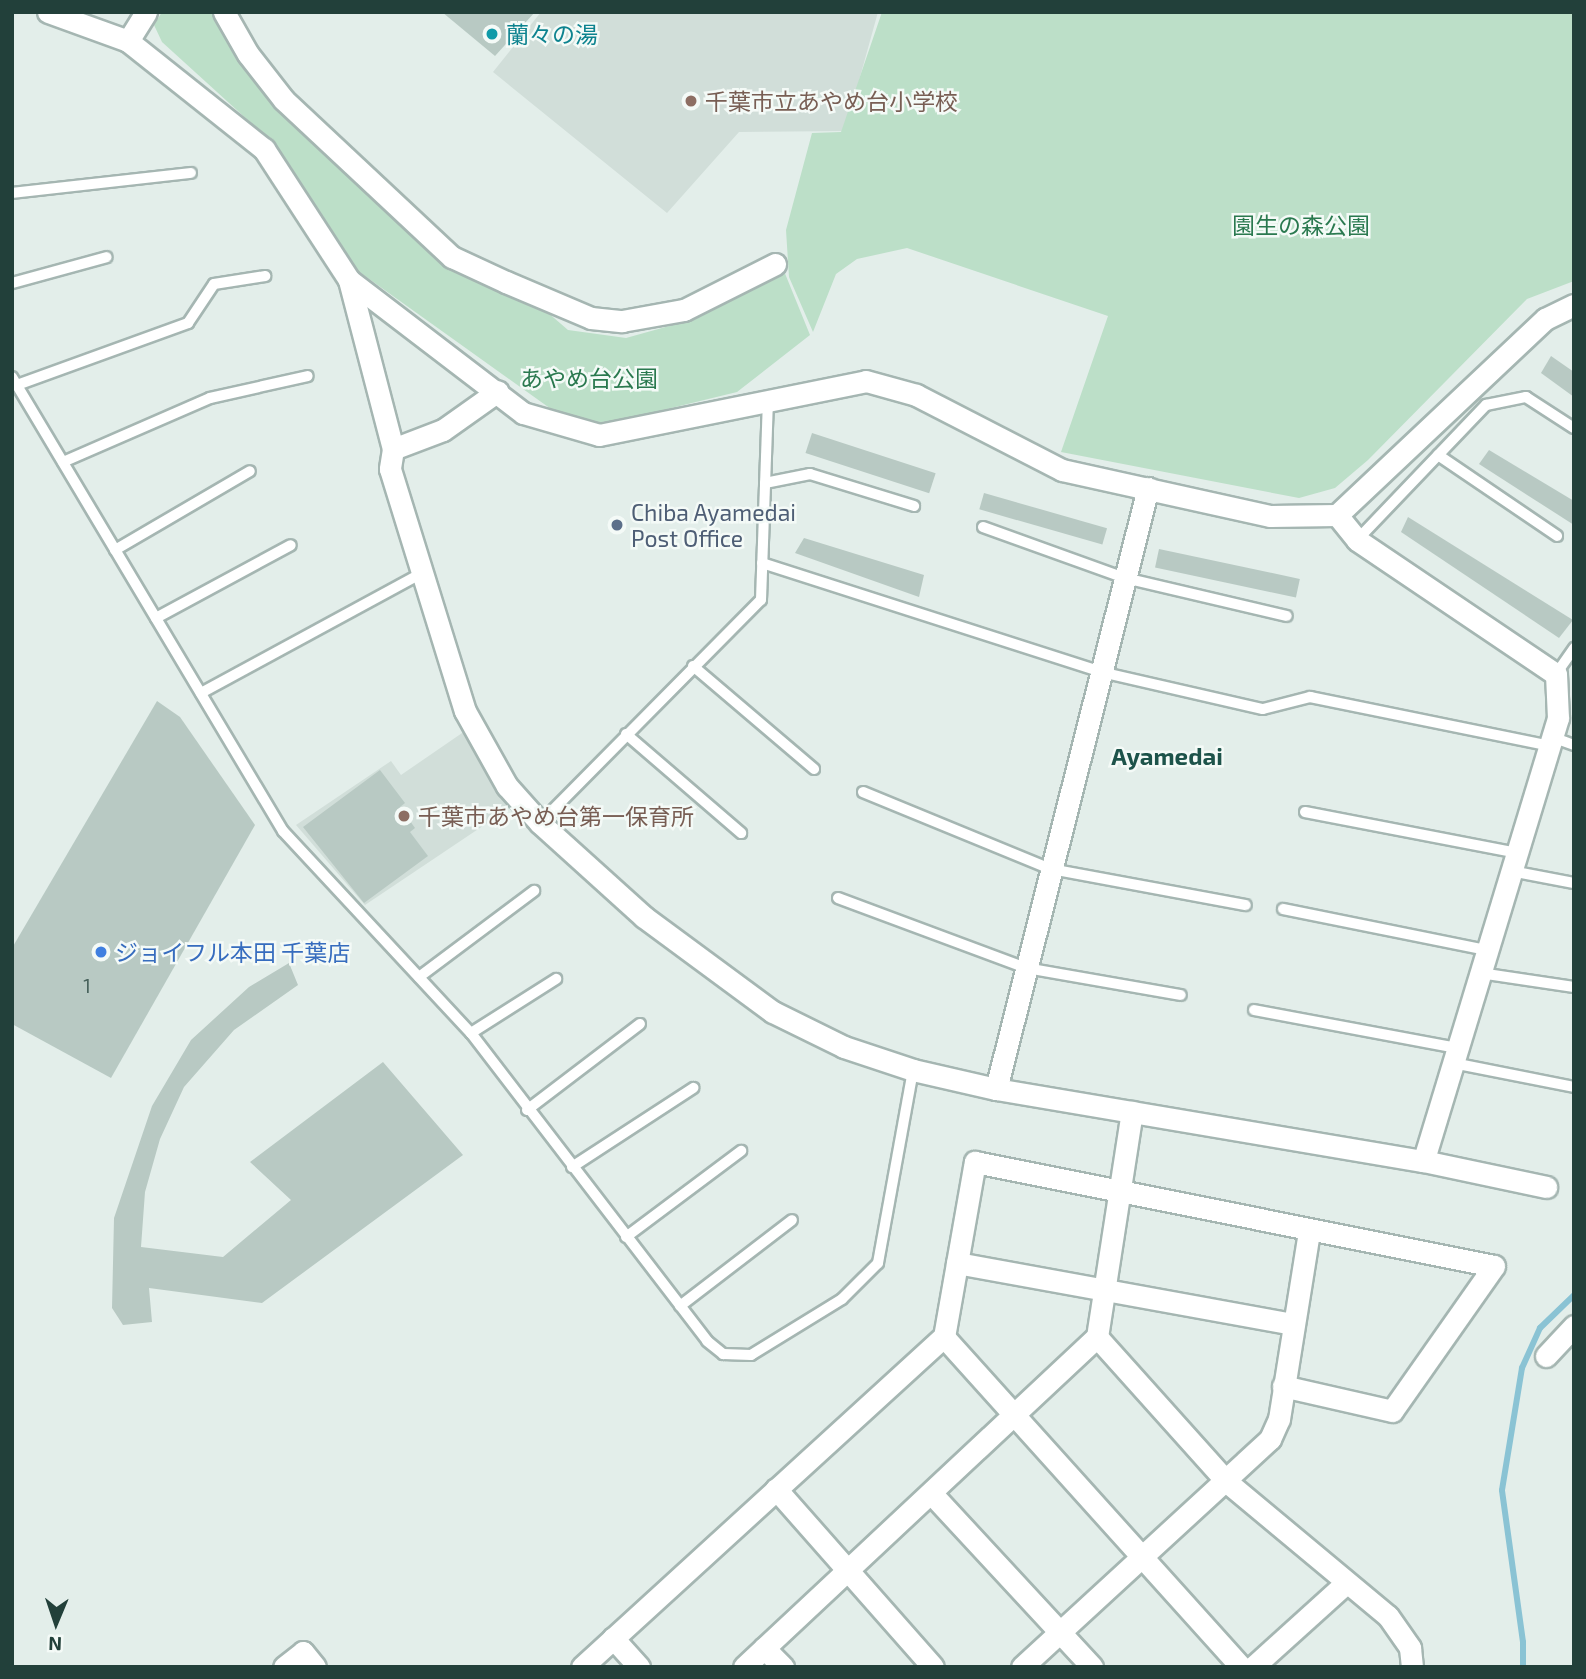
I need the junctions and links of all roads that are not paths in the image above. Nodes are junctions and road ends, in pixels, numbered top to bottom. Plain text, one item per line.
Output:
1 (48, 12) edge
2 (146, 12) edge
3 (224, 12) edge
4 (128, 41) junction
5 (191, 173) dead end
6 (12, 193) edge
7 (107, 257) dead end
8 (775, 264) dead end
9 (265, 276) dead end
10 (349, 280) junction
11 (12, 283) edge
12 (1574, 305) edge
13 (308, 376) dead end
14 (15, 381) edge
15 (498, 391) junction
16 (768, 403) junction
17 (1574, 428) edge
18 (393, 449) junction
19 (1438, 456) junction
20 (63, 462) junction
21 (250, 471) dead end
22 (765, 483) junction
23 (1148, 488) junction
24 (914, 506) dead end
25 (1337, 515) junction
26 (983, 527) dead end
27 (1557, 536) dead end
28 (1357, 540) junction
29 (291, 545) dead end
30 (115, 550) junction
31 (762, 563) junction
32 (422, 573) junction
33 (1125, 578) junction
34 (1287, 616) dead end
35 (156, 618) junction
36 (1574, 648) edge
37 (693, 666) junction
38 (1101, 672) junction
39 (1556, 674) junction
40 (201, 693) junction
41 (626, 734) junction
42 (1551, 741) junction
43 (1574, 745) edge
44 (814, 769) dead end
45 (863, 792) dead end
46 (1305, 812) dead end
47 (540, 822) junction
48 (741, 833) dead end
49 (1514, 862) junction
50 (1051, 869) junction
51 (1574, 883) edge
52 (534, 891) dead end
53 (838, 898) dead end
54 (1246, 905) dead end
55 (1283, 909) dead end
56 (1487, 950) junction
57 (1026, 968) junction
58 (1480, 972) junction
59 (419, 977) junction
60 (556, 979) dead end
61 (1574, 987) edge
62 (1181, 995) dead end
63 (1254, 1010) dead end
64 (640, 1024) dead end
65 (471, 1033) junction
66 (1455, 1055) junction
67 (913, 1070) junction
68 (1574, 1087) edge
69 (693, 1088) dead end
70 (996, 1089) junction
71 (527, 1110) junction
72 (1132, 1112) junction
73 (741, 1151) dead end
74 (1423, 1161) junction
75 (572, 1167) junction
76 (1546, 1187) dead end
77 (1123, 1191) junction
78 (792, 1220) dead end
79 (1309, 1231) junction
80 (626, 1237) junction
81 (957, 1264) junction
82 (1104, 1293) junction
83 (680, 1306) junction
84 (1293, 1324) junction
85 (1574, 1326) edge
86 (1097, 1336) junction
87 (944, 1337) junction
88 (1546, 1356) dead end
89 (1283, 1386) junction
90 (1013, 1414) junction
91 (1227, 1482) junction
92 (776, 1489) junction
93 (931, 1493) junction
94 (1143, 1558) junction
95 (844, 1571) junction
96 (1346, 1583) junction
97 (1062, 1633) junction
98 (613, 1638) junction
99 (764, 1648) junction
100 (284, 1667) edge
101 (315, 1667) edge
102 (582, 1667) edge
103 (639, 1667) edge
104 (744, 1667) edge
105 (783, 1667) edge
106 (933, 1667) edge
107 (1022, 1667) edge
108 (1093, 1667) edge
109 (1241, 1667) edge
110 (1253, 1667) edge
111 (1412, 1667) edge

1 - 4 street
2 - 4 street
3 - 8 street
4 - 10 street
5 - 6 lane
7 - 11 lane
9 - 14 lane
10 - 15 street
10 - 18 street
12 - 25 street
13 - 20 lane
14 - 20 lane
15 - 16 street
15 - 18 street
16 - 22 lane
16 - 23 street
17 - 19 lane
18 - 32 street
19 - 27 lane
19 - 28 lane
20 - 30 lane
21 - 30 lane
22 - 24 lane
22 - 31 lane
23 - 25 street
23 - 33 street
25 - 28 street
26 - 33 lane
28 - 39 street
29 - 35 lane
30 - 35 lane
31 - 37 lane
31 - 38 lane
32 - 40 lane
32 - 47 street
33 - 34 lane
33 - 38 street
35 - 40 lane
36 - 39 lane
37 - 41 lane
37 - 44 lane
38 - 42 lane
38 - 50 street
39 - 42 street
40 - 59 lane
41 - 47 lane
41 - 48 lane
42 - 43 lane
42 - 49 street
45 - 50 lane
46 - 49 lane
47 - 67 street
49 - 51 lane
49 - 56 street
50 - 54 lane
50 - 57 street
52 - 59 lane
53 - 57 lane
55 - 56 lane
56 - 58 street
57 - 62 lane
57 - 70 street
58 - 61 lane
58 - 66 street
59 - 65 lane
60 - 65 lane
63 - 66 lane
64 - 71 lane
65 - 71 lane
66 - 68 lane
66 - 74 street
67 - 70 street
67 - 83 lane
69 - 75 lane
70 - 72 street
71 - 75 lane
72 - 74 street
72 - 77 street
73 - 80 lane
74 - 76 street
75 - 80 lane
77 - 79 street
77 - 81 street
77 - 82 street
78 - 83 lane
79 - 84 street
79 - 89 street
80 - 83 lane
81 - 82 street
81 - 87 street
82 - 84 street
82 - 86 street
84 - 89 street
85 - 88 street
86 - 90 street
86 - 91 street
87 - 90 street
87 - 92 street
89 - 91 street
90 - 93 street
90 - 94 street
91 - 94 street
91 - 96 street
92 - 95 street
92 - 98 street
93 - 95 street
93 - 97 street
94 - 97 street
94 - 109 street
95 - 99 street
95 - 106 street
96 - 110 street
96 - 111 street
97 - 107 street
97 - 108 street
98 - 102 street
98 - 103 street
99 - 104 street
99 - 105 street
100 - 101 street

